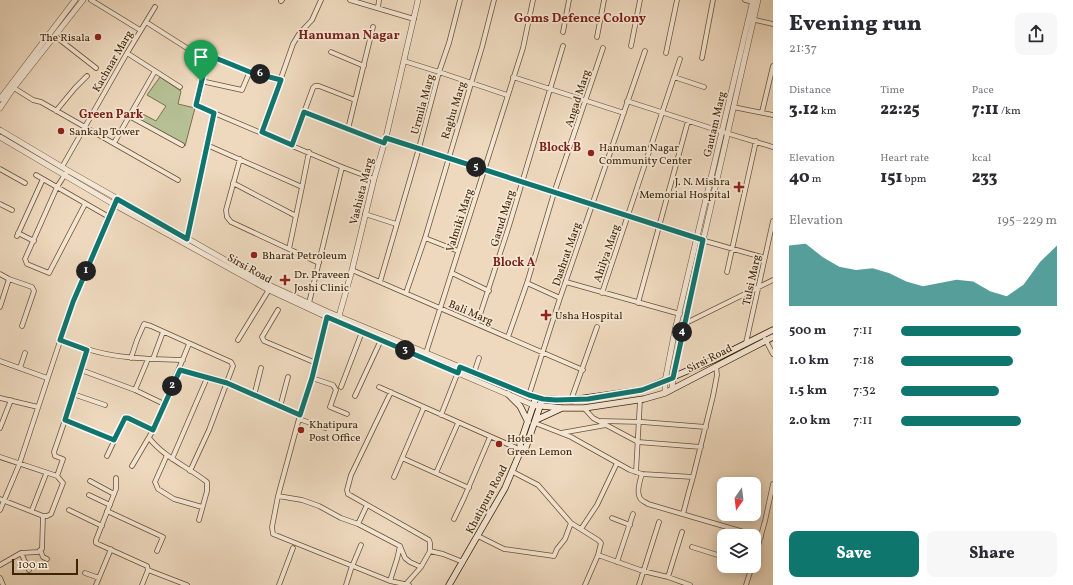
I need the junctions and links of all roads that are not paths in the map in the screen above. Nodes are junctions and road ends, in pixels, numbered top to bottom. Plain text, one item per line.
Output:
1 (75, 0) edge
2 (83, 0) edge
3 (91, 0) edge
4 (321, 0) edge
5 (350, 0) edge
6 (379, 0) edge
7 (418, 0) edge
8 (460, 0) edge
9 (494, 0) edge
10 (533, 0) edge
11 (569, 0) edge
12 (604, 0) edge
13 (640, 0) edge
14 (677, 0) edge
15 (714, 0) edge
16 (745, 0) edge
17 (755, 1) edge
18 (155, 7) dead end
19 (378, 8) junction
20 (414, 19) junction
21 (751, 19) junction
22 (146, 22) junction
23 (773, 24) edge
24 (373, 28) dead end
25 (140, 30) junction
26 (563, 32) dead end
27 (55, 36) junction
28 (597, 37) dead end
29 (563, 46) dead end
30 (631, 46) dead end
31 (603, 48) dead end
32 (190, 50) dead end
33 (645, 51) dead end
34 (331, 52) dead end
35 (127, 53) junction
36 (666, 53) dead end
37 (702, 58) dead end
38 (680, 59) dead end
39 (404, 62) junction
40 (364, 66) junction
41 (773, 66) edge
42 (96, 68) dead end
43 (155, 71) junction
44 (250, 72) junction
45 (439, 72) junction
46 (87, 76) dead end
47 (513, 77) junction
48 (674, 77) junction
49 (281, 80) junction
50 (201, 81) junction
51 (471, 83) junction
52 (180, 87) dead end
53 (704, 87) dead end
54 (14, 88) junction
55 (550, 90) junction
56 (507, 95) junction
57 (0, 99) edge
58 (355, 100) junction
59 (586, 101) junction
60 (628, 101) junction
61 (734, 107) junction
62 (0, 108) edge
63 (56, 111) junction
64 (304, 112) junction
65 (662, 112) junction
66 (762, 112) junction
67 (214, 113) junction
68 (624, 113) junction
69 (773, 115) edge
70 (129, 116) junction
71 (688, 121) junction
72 (85, 127) junction
73 (348, 129) junction
74 (262, 132) junction
75 (725, 133) junction
76 (1, 136) edge
77 (386, 138) junction
78 (756, 141) junction
79 (114, 143) junction
80 (384, 143) junction
81 (182, 145) dead end
82 (207, 145) junction
83 (292, 145) junction
84 (773, 147) edge
85 (420, 148) junction
86 (309, 152) junction
87 (448, 158) junction
88 (240, 160) junction
89 (62, 167) junction
90 (342, 167) junction
91 (0, 169) edge
92 (485, 170) junction
93 (66, 173) junction
94 (36, 174) dead end
95 (43, 179) junction
96 (374, 179) junction
97 (178, 180) dead end
98 (522, 182) junction
99 (25, 183) dead end
100 (233, 183) junction
101 (57, 187) junction
102 (302, 187) junction
103 (554, 193) junction
104 (116, 202) junction
105 (0, 204) edge
106 (85, 204) junction
107 (592, 204) junction
108 (12, 210) dead end
109 (365, 214) junction
110 (296, 216) junction
111 (628, 216) junction
112 (109, 217) junction
113 (773, 221) edge
114 (396, 224) junction
115 (660, 226) junction
116 (425, 238) junction
117 (187, 239) junction
118 (700, 240) junction
119 (34, 241) junction
120 (732, 248) junction
121 (289, 249) junction
122 (458, 251) junction
123 (765, 258) junction
124 (319, 263) junction
125 (352, 270) junction
126 (727, 272) dead end
127 (452, 273) junction
128 (0, 274) edge
129 (9, 279) junction
130 (773, 280) edge
131 (380, 282) junction
132 (566, 282) junction
133 (527, 283) junction
134 (270, 288) junction
135 (758, 288) junction
136 (489, 291) junction
137 (406, 293) junction
138 (602, 293) junction
139 (560, 298) junction
140 (309, 303) junction
141 (638, 303) junction
142 (0, 307) edge
143 (441, 308) junction
144 (278, 310) dead end
145 (680, 314) junction
146 (327, 315) junction
147 (339, 316) junction
148 (477, 324) junction
149 (684, 324) junction
150 (22, 326) dead end
151 (598, 327) dead end
152 (488, 329) junction
153 (773, 330) edge
154 (163, 332) junction
155 (362, 332) junction
156 (486, 334) dead end
157 (763, 335) junction
158 (508, 337) junction
159 (773, 337) edge
160 (60, 340) junction
161 (238, 340) dead end
162 (381, 340) junction
163 (766, 341) junction
164 (746, 343) junction
165 (189, 344) junction
166 (87, 350) junction
167 (543, 352) junction
168 (26, 353) dead end
169 (426, 353) junction
170 (773, 354) edge
171 (131, 358) junction
172 (479, 358) dead end
173 (148, 359) junction
174 (153, 359) junction
175 (183, 360) junction
176 (0, 361) edge
177 (316, 363) junction
178 (716, 366) junction
179 (460, 367) junction
180 (20, 368) junction
181 (261, 368) dead end
182 (81, 370) junction
183 (180, 370) junction
184 (583, 370) junction
185 (458, 373) junction
186 (474, 373) junction
187 (288, 377) dead end
188 (47, 378) junction
189 (207, 378) junction
190 (312, 378) junction
191 (673, 378) junction
192 (665, 381) junction
193 (227, 383) junction
194 (341, 387) dead end
195 (379, 387) dead end
196 (672, 389) junction
197 (135, 390) junction
198 (391, 392) junction
199 (665, 393) junction
200 (73, 394) junction
201 (508, 394) junction
202 (529, 395) junction
203 (254, 396) junction
204 (355, 396) dead end
205 (536, 397) junction
206 (0, 398) edge
207 (543, 399) junction
208 (11, 400) junction
209 (571, 400) junction
210 (640, 400) junction
211 (164, 404) junction
212 (105, 405) dead end
213 (533, 405) junction
214 (540, 406) junction
215 (38, 407) junction
216 (280, 407) junction
217 (424, 407) junction
218 (562, 408) junction
219 (584, 408) junction
220 (347, 414) dead end
221 (441, 415) junction
222 (299, 417) junction
223 (65, 420) junction
224 (600, 421) junction
225 (528, 422) junction
226 (535, 422) junction
227 (639, 422) junction
228 (458, 423) junction
229 (606, 424) junction
230 (706, 427) junction
231 (0, 428) edge
232 (325, 428) dead end
233 (153, 430) junction
234 (560, 433) junction
235 (149, 438) junction
236 (490, 438) junction
237 (114, 440) junction
238 (638, 442) junction
239 (701, 447) junction
240 (521, 450) junction
241 (166, 455) junction
242 (107, 456) dead end
243 (0, 458) edge
244 (402, 458) junction
245 (172, 459) junction
246 (617, 463) junction
247 (19, 465) junction
248 (132, 466) dead end
249 (190, 471) junction
250 (513, 472) junction
251 (636, 472) junction
252 (436, 473) junction
253 (46, 474) junction
254 (642, 474) junction
255 (57, 476) junction
256 (394, 477) dead end
257 (116, 478) dead end
258 (694, 478) junction
259 (90, 481) dead end
260 (773, 484) edge
261 (469, 488) junction
262 (114, 494) junction
263 (89, 495) dead end
264 (278, 496) junction
265 (2, 499) edge
266 (771, 502) edge
267 (110, 505) junction
268 (367, 505) junction
269 (202, 507) junction
270 (0, 510) edge
271 (32, 510) junction
272 (70, 510) dead end
273 (107, 511) junction
274 (633, 514) dead end
275 (683, 514) junction
276 (43, 516) junction
277 (612, 518) dead end
278 (454, 519) dead end
279 (199, 520) dead end
280 (659, 522) dead end
281 (571, 523) junction
282 (358, 524) junction
283 (630, 525) junction
284 (102, 526) junction
285 (581, 529) junction
286 (734, 529) edge
287 (682, 532) dead end
288 (478, 536) junction
289 (761, 537) edge
290 (361, 545) dead end
291 (400, 546) junction
292 (692, 547) dead end
293 (293, 548) dead end
294 (111, 549) junction
295 (40, 550) junction
296 (157, 551) dead end
297 (430, 551) junction
298 (22, 554) junction
299 (598, 555) junction
300 (717, 555) edge
301 (47, 559) dead end
302 (463, 562) junction
303 (617, 562) junction
304 (0, 565) edge
305 (352, 565) junction
306 (421, 567) junction
307 (29, 570) dead end
308 (148, 570) junction
309 (643, 571) junction
310 (85, 573) dead end
311 (750, 573) edge
312 (668, 577) junction
313 (0, 578) edge
314 (99, 578) junction
315 (390, 580) junction
316 (682, 584) edge
317 (3, 585) edge
318 (96, 585) edge
319 (142, 585) edge
320 (187, 585) edge
321 (279, 585) edge
322 (346, 585) edge
323 (407, 585) edge
324 (449, 585) edge
325 (585, 585) edge
326 (639, 585) edge
327 (690, 585) edge
328 (746, 585) edge

1 - 57 street
2 - 27 street
3 - 25 street
4 - 49 street
5 - 19 street
6 - 19 street
7 - 20 street, Vashista Marg
8 - 45 street, Urmila Marg
9 - 51 street, Raghu Marg
10 - 47 street, Valmiki Marg
11 - 26 street
12 - 28 street
13 - 30 street
14 - 36 street
15 - 37 street
16 - 17 street
17 - 21 street, Gautam Marg
18 - 22 street, Kachnar Marg
19 - 20 street
20 - 39 street, Vashista Marg
21 - 23 street
21 - 61 street, Gautam Marg
21 - 75 street, Gautam Marg
22 - 25 street, Kachnar Marg
22 - 32 street
24 - 40 street
25 - 35 street, Kachnar Marg
27 - 42 street
27 - 54 street
29 - 55 street, Garud Marg
31 - 59 street, Angad Marg
33 - 60 street, Dashrat Marg
34 - 40 street
35 - 43 street
35 - 72 street, Kachnar Marg
38 - 48 street, Ahilya Marg
39 - 45 street
39 - 77 street, Vashista Marg
40 - 58 street
41 - 66 street
43 - 52 street
43 - 70 street
44 - 49 street
44 - 50 street
44 - 50 street
45 - 51 street
45 - 85 street, Urmila Marg
46 - 63 street
47 - 55 street
47 - 56 street, Valmiki Marg
48 - 53 street
48 - 65 street, Ahilya Marg
49 - 74 street
50 - 67 street
51 - 56 street
51 - 87 street, Raghu Marg
54 - 62 street
54 - 63 street
55 - 59 street
55 - 98 street, Garud Marg
56 - 92 street, Valmiki Marg
58 - 64 street
58 - 73 street
59 - 68 street
59 - 103 street, Angad Marg
60 - 65 street
60 - 68 street, Dashrat Marg
61 - 66 street
61 - 75 street, Gautam Marg
63 - 72 street
64 - 73 street
64 - 83 street
65 - 71 street
65 - 111 street, Ahilya Marg
66 - 69 street
67 - 74 street
67 - 82 street
68 - 107 street, Dashrat Marg
70 - 79 street
70 - 81 street
71 - 75 street
71 - 115 street
72 - 79 street
72 - 89 street, Kachnar Marg
73 - 80 street
74 - 83 street
75 - 78 street
75 - 118 street, Gautam Marg
76 - 89 street, Sirsi Road
76 - 93 street, Sirsi Road
77 - 80 street, Vashista Marg
77 - 85 street
78 - 84 street
78 - 120 street
79 - 97 street
80 - 96 street, Vashista Marg
82 - 88 street
82 - 117 street
83 - 86 street
85 - 87 street
85 - 114 street, Urmila Marg
86 - 90 street
86 - 102 street
87 - 92 street
87 - 116 street, Raghu Marg
88 - 100 street
88 - 102 street
89 - 93 street, Sirsi Road
90 - 96 street
90 - 124 street
91 - 99 street
92 - 98 street
92 - 122 street, Valmiki Marg
93 - 101 street
93 - 104 street, Sirsi Road
94 - 95 street
95 - 101 street
95 - 119 street
96 - 109 street, Vashista Marg
98 - 103 street
98 - 136 street, Garud Marg
100 - 110 street
100 - 121 street
101 - 106 street
101 - 119 street
102 - 110 street
103 - 107 street
103 - 133 street, Angad Marg
104 - 112 street
104 - 117 street, Sirsi Road
104 - 134 street, Sirsi Road
105 - 108 street
106 - 112 street
106 - 119 street
107 - 111 street
107 - 132 street, Dashrat Marg
109 - 114 street
109 - 125 street, Vashista Marg
110 - 121 street
111 - 115 street
111 - 138 street, Ahilya Marg
112 - 160 street
113 - 123 street, Tulsi Marg
114 - 131 street, Urmila Marg
115 - 118 street
115 - 141 street
116 - 122 street
116 - 137 street, Raghu Marg
117 - 134 street, Sirsi Road
118 - 120 street
118 - 145 street, Gautam Marg
118 - 149 street, Gautam Marg
120 - 123 street
120 - 126 street
121 - 124 street
122 - 127 street, Valmiki Marg
123 - 135 street, Tulsi Marg
124 - 140 street
125 - 131 street, Bali Marg
125 - 147 street, Vashista Marg
127 - 136 street
127 - 143 street, Valmiki Marg
128 - 129 street
129 - 142 street
129 - 150 street
130 - 135 street
131 - 137 street, Bali Marg
132 - 138 street
132 - 139 street, Dashrat Marg
133 - 139 street
133 - 158 street, Angad Marg
134 - 140 street, Sirsi Road
134 - 146 street, Sirsi Road
134 - 161 street
135 - 149 street
135 - 164 street, Tulsi Marg
136 - 148 street, Garud Marg
137 - 143 street, Bali Marg
138 - 141 street
139 - 167 street, Dashrat Marg
140 - 146 street, Sirsi Road
141 - 145 street
143 - 148 street, Bali Marg
143 - 169 street, Valmiki Marg
144 - 177 street
145 - 192 street, Gautam Marg
146 - 147 street, Sirsi Road
146 - 155 street, Sirsi Road
146 - 177 street
147 - 169 street, Sirsi Road
148 - 152 street, Bali Marg
149 - 191 street, Gautam Marg
151 - 184 street
152 - 156 street
152 - 158 street, Bali Marg
153 - 157 main road, Sirsi Road
154 - 165 street
154 - 171 street
154 - 174 street
155 - 162 street, Sirsi Road
155 - 194 street
157 - 163 street
157 - 164 main road, Sirsi Road
158 - 167 street, Bali Marg
159 - 163 main road, Sirsi Road
160 - 166 street
160 - 188 street
162 - 185 street, Sirsi Road
162 - 204 street
163 - 170 street
163 - 178 main road, Sirsi Road
164 - 191 main road, Sirsi Road
165 - 175 street
165 - 193 street
166 - 171 street
166 - 182 street
167 - 184 street, Bali Marg
167 - 202 street, Dashrat Marg
168 - 180 street
169 - 179 street, Sirsi Road
171 - 173 street
172 - 186 street
173 - 174 street
173 - 197 street
174 - 175 street
175 - 183 street
176 - 180 street
177 - 190 street
178 - 196 main road, Sirsi Road
178 - 230 street
179 - 185 street
179 - 186 street, Sirsi Road
180 - 188 street
181 - 203 street
182 - 197 street
182 - 200 street
183 - 189 street
183 - 211 street
184 - 209 street
185 - 201 street, Sirsi Road
185 - 221 street
186 - 202 street, Sirsi Road
187 - 216 street
188 - 215 street
189 - 193 street
189 - 245 street
190 - 220 street
190 - 222 street
191 - 192 main road, Sirsi Road
191 - 196 street, Gautam Marg
192 - 199 street, Gautam Marg
192 - 209 main road, Sirsi Road
193 - 203 street
193 - 249 street
195 - 198 street
196 - 199 main road, Sirsi Road
197 - 211 street
198 - 217 street
198 - 268 street
199 - 210 main road, Sirsi Road
200 - 212 street
200 - 223 street
201 - 213 street, Sirsi Road
201 - 225 main road
202 - 205 street, Sirsi Road
203 - 216 street
205 - 207 main road, Sirsi Road
205 - 213 main road
206 - 208 street
207 - 209 main road, Sirsi Road
207 - 214 main road, Khatipura Road
208 - 215 street
208 - 231 street
210 - 219 main road, Sirsi Road
210 - 227 street
211 - 233 street
213 - 214 main road, Sirsi Road
213 - 225 main road
214 - 218 main road, Sirsi Road
214 - 226 main road, Khatipura Road
215 - 247 street
216 - 222 street
217 - 221 street
217 - 244 street
218 - 219 main road, Sirsi Road
218 - 226 main road
219 - 224 street
221 - 228 street
222 - 232 street
222 - 264 street
223 - 237 street
223 - 255 street
224 - 227 street
224 - 229 street
225 - 240 main road
226 - 234 street
226 - 240 main road, Khatipura Road
227 - 230 street
227 - 238 street
228 - 236 street
228 - 252 street
229 - 234 street
229 - 238 street
230 - 239 street
233 - 235 street
233 - 237 street
234 - 246 street
235 - 241 street
235 - 248 street
236 - 240 street
236 - 261 street
237 - 242 street
238 - 239 street
238 - 251 street
239 - 258 street
240 - 250 main road, Khatipura Road
241 - 245 street
241 - 269 street
243 - 247 street
244 - 252 street
244 - 256 street
245 - 249 street
246 - 251 street
246 - 285 street
247 - 253 street
247 - 265 street
249 - 269 street
250 - 281 street
250 - 288 main road, Khatipura Road
251 - 254 street
252 - 261 street
253 - 255 street
253 - 271 street
254 - 258 street
254 - 275 street
255 - 276 street
257 - 262 street
258 - 275 street
259 - 262 street
260 - 266 street
261 - 278 street
262 - 267 street
263 - 267 street
264 - 282 street
264 - 305 street
265 - 270 street
265 - 271 street
266 - 289 street
267 - 273 street
268 - 282 street
268 - 297 street
269 - 279 street
271 - 276 street
272 - 284 street
273 - 284 street
273 - 296 street
274 - 283 street
275 - 286 street
276 - 295 street
277 - 283 street
280 - 309 street
281 - 285 street
281 - 288 street
282 - 291 street
283 - 303 street
284 - 294 street
285 - 299 street
287 - 312 street
288 - 302 main road, Khatipura Road
290 - 305 street
291 - 306 street
291 - 315 street
292 - 300 street
293 - 321 street
294 - 308 street
294 - 314 street
295 - 298 street
295 - 301 street
297 - 302 street
297 - 306 street
298 - 304 street
298 - 307 street
299 - 303 street
299 - 325 street
302 - 324 main road, Khatipura Road
303 - 309 street
305 - 315 street
305 - 322 street
306 - 323 street
308 - 319 street
308 - 320 street
309 - 312 street
309 - 326 street
310 - 314 street
311 - 328 street
312 - 316 street
313 - 317 street
314 - 318 street
315 - 323 street
316 - 327 street

